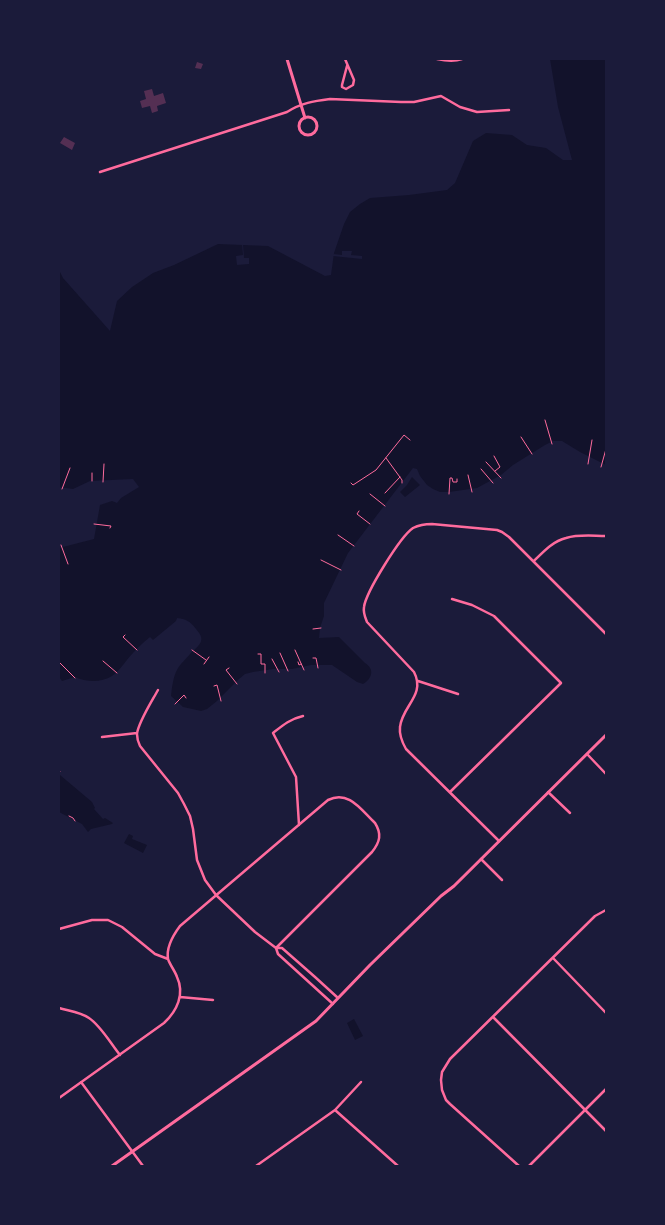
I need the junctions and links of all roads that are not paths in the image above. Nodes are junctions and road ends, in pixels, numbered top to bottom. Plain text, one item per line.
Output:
1 (287, 59) edge
2 (345, 59) edge
3 (437, 59) edge
4 (462, 59) edge
5 (347, 66) junction
6 (300, 105) junction
7 (509, 110) dead end
8 (304, 118) junction
9 (100, 172) dead end
10 (606, 536) edge
11 (534, 561) junction
12 (452, 599) dead end
13 (606, 634) edge
14 (418, 681) junction
15 (158, 690) dead end
16 (458, 694) dead end
17 (303, 716) dead end
18 (137, 734) junction
19 (606, 735) edge
20 (102, 737) dead end
21 (587, 754) junction
22 (606, 774) edge
23 (450, 792) junction
24 (548, 792) junction
25 (570, 813) dead end
26 (299, 824) junction
27 (499, 841) junction
28 (481, 859) junction
29 (502, 880) dead end
30 (216, 895) junction
31 (606, 910) edge
32 (59, 929) edge
33 (276, 948) junction
34 (553, 958) junction
35 (168, 959) junction
36 (180, 997) junction
37 (338, 999) junction
38 (212, 1000) dead end
39 (333, 1004) junction
40 (59, 1008) edge
41 (606, 1012) edge
42 (493, 1017) junction
43 (120, 1055) junction
44 (82, 1082) junction
45 (361, 1082) dead end
46 (606, 1089) edge
47 (59, 1098) edge
48 (586, 1109) junction
49 (335, 1110) junction
50 (606, 1131) edge
51 (133, 1152) junction
52 (112, 1166) edge
53 (143, 1166) edge
54 (256, 1166) edge
55 (398, 1166) edge
56 (519, 1166) edge
57 (529, 1166) edge

1 - 6 street
2 - 5 street
3 - 4 street
5 - 5 street
6 - 7 street
6 - 8 street
6 - 9 street
8 - 8 street
10 - 11 street
11 - 13 street
11 - 14 street
12 - 23 street
14 - 16 street
14 - 23 street
15 - 18 street
17 - 26 street
18 - 20 street
18 - 30 street
19 - 21 street
21 - 22 street
21 - 24 street
23 - 27 street
24 - 25 street
24 - 27 street
26 - 30 street
26 - 33 street
27 - 28 street
28 - 29 street
28 - 37 street
30 - 33 street
30 - 35 street
31 - 34 street
32 - 35 street
33 - 37 street
33 - 39 street
34 - 41 street
34 - 42 street
35 - 36 street
36 - 38 street
36 - 43 street
37 - 39 street
39 - 51 street
40 - 43 street
42 - 48 street
42 - 56 street
43 - 44 street
44 - 47 street
44 - 51 street
45 - 49 street
46 - 48 street
48 - 50 street
48 - 57 street
49 - 54 street
49 - 55 street
51 - 52 street
51 - 53 street

